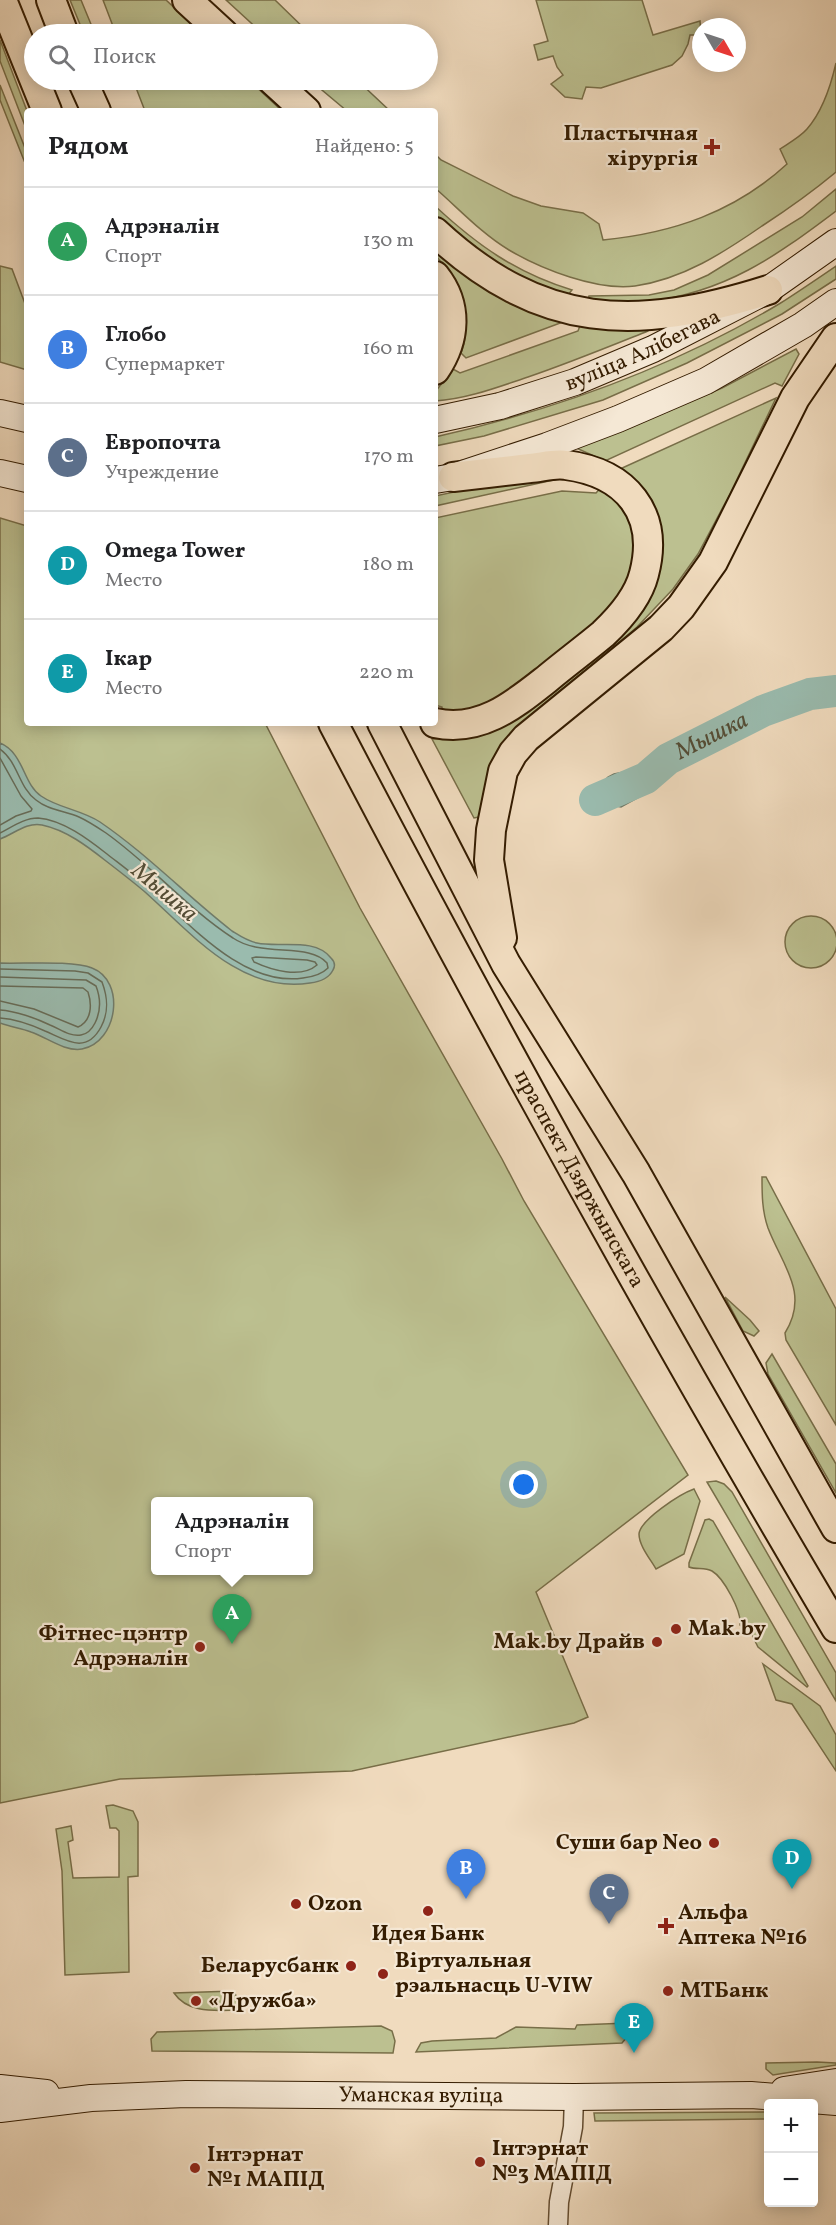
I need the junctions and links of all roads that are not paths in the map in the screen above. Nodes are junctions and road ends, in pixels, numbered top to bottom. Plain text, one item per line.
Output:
1 (2, 0) edge
2 (51, 0) edge
3 (187, 0) edge
4 (60, 24) edge
5 (213, 24) edge
6 (24, 54) edge
7 (38, 90) edge
8 (87, 90) edge
9 (283, 90) edge
10 (46, 108) edge
11 (95, 108) edge
12 (303, 108) edge
13 (438, 234) edge
14 (836, 242) edge
15 (438, 281) edge
16 (768, 290) junction
17 (836, 302) edge
18 (836, 338) edge
19 (438, 364) edge
20 (0, 413) edge
21 (24, 418) edge
22 (438, 419) edge
23 (0, 473) edge
24 (24, 478) edge
25 (444, 478) edge
26 (438, 724) edge
27 (335, 726) edge
28 (383, 726) edge
29 (506, 964) junction
30 (836, 1528) edge
31 (836, 1628) edge
32 (836, 2082) edge
33 (0, 2088) edge
34 (751, 2095) junction
35 (574, 2097) junction
36 (91, 2098) junction
37 (836, 2102) edge
38 (0, 2109) edge
39 (558, 2225) edge

1 - 6 main road
2 - 4 main road
3 - 5 main road
7 - 10 main road
8 - 11 main road
9 - 12 main road
13 - 16 main road
14 - 16 main road, вуліца Алібегава
15 - 19 main road
16 - 22 main road, вуліца Алібегава
17 - 25 main road
18 - 29 main road
20 - 21 main road
23 - 24 main road
25 - 26 main road
27 - 31 main road, праспект Дзяржынскага
28 - 29 main road, праспект Дзяржынскага
29 - 30 main road, праспект Дзяржынскага
32 - 34 main road, Уманская вуліца
33 - 36 main road, Уманская вуліца
34 - 35 main road, Уманская вуліца
34 - 37 main road, Уманская вуліца
35 - 36 main road, Уманская вуліца
35 - 39 street
36 - 38 main road, Уманская вуліца

